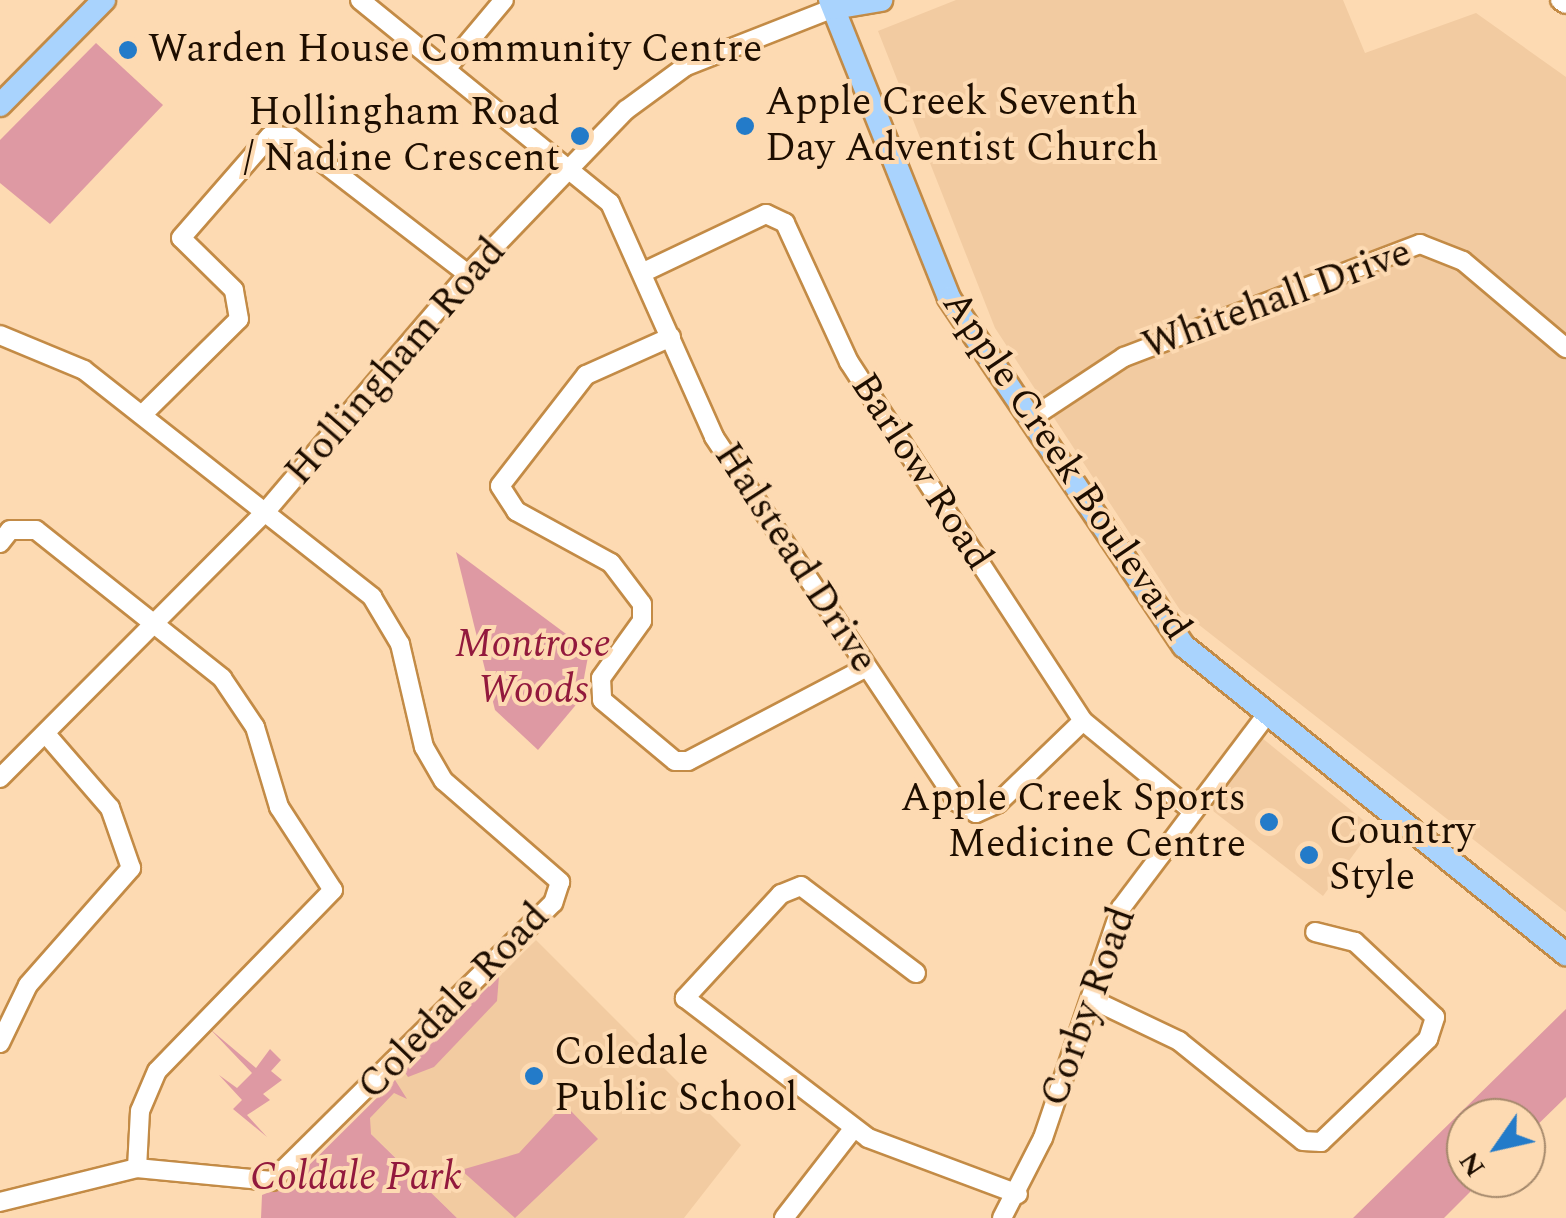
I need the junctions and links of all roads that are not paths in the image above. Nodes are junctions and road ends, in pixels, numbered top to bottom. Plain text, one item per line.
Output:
1 (104, 0) edge
2 (360, 0) edge
3 (504, 0) edge
4 (880, 0) edge
5 (835, 3) edge
6 (446, 70) junction
7 (0, 105) edge
8 (569, 166) junction
9 (646, 271) junction
10 (468, 274) junction
11 (0, 335) edge
12 (672, 337) junction
13 (1566, 348) edge
14 (142, 415) junction
15 (1030, 419) junction
16 (268, 510) junction
17 (0, 543) edge
18 (155, 625) junction
19 (867, 667) junction
20 (1268, 713) junction
21 (1082, 721) junction
22 (46, 734) junction
23 (0, 778) edge
24 (1192, 812) junction
25 (1314, 932) dead end
26 (1566, 954) edge
27 (916, 973) dead end
28 (1091, 1000) junction
29 (0, 1042) edge
30 (853, 1129) junction
31 (137, 1168) junction
32 (1018, 1194) junction
33 (1, 1198) edge
34 (784, 1218) edge
35 (1002, 1218) edge

1 - 7 main road
2 - 6 street, Halstead Drive
3 - 6 street
4 - 5 main road
5 - 8 street, Hollingham Road
5 - 15 main road, Apple Creek Boulevard
6 - 8 street, Halstead Drive
8 - 9 street, Halstead Drive
8 - 10 street, Hollingham Road
9 - 12 street, Halstead Drive
9 - 21 street, Barlow Road
10 - 14 street
10 - 16 street, Hollingham Road
11 - 14 street
12 - 19 street, Halstead Drive
12 - 19 street
13 - 15 street, Whitehall Drive
14 - 16 street
15 - 20 main road, Apple Creek Boulevard
16 - 18 street, Hollingham Road
16 - 31 street, Coledale Road
17 - 18 street
18 - 22 street, Hollingham Road
18 - 31 street
19 - 21 street, Halstead Drive
20 - 24 street, Corby Road
20 - 26 main road, Apple Creek Boulevard
21 - 24 street, Barlow Road
22 - 23 street, Hollingham Road
22 - 29 street
24 - 28 street, Corby Road
25 - 28 street
27 - 30 street
28 - 32 street, Corby Road
30 - 32 street
30 - 34 street
31 - 33 street, Coledale Road
32 - 35 street, Corby Road

